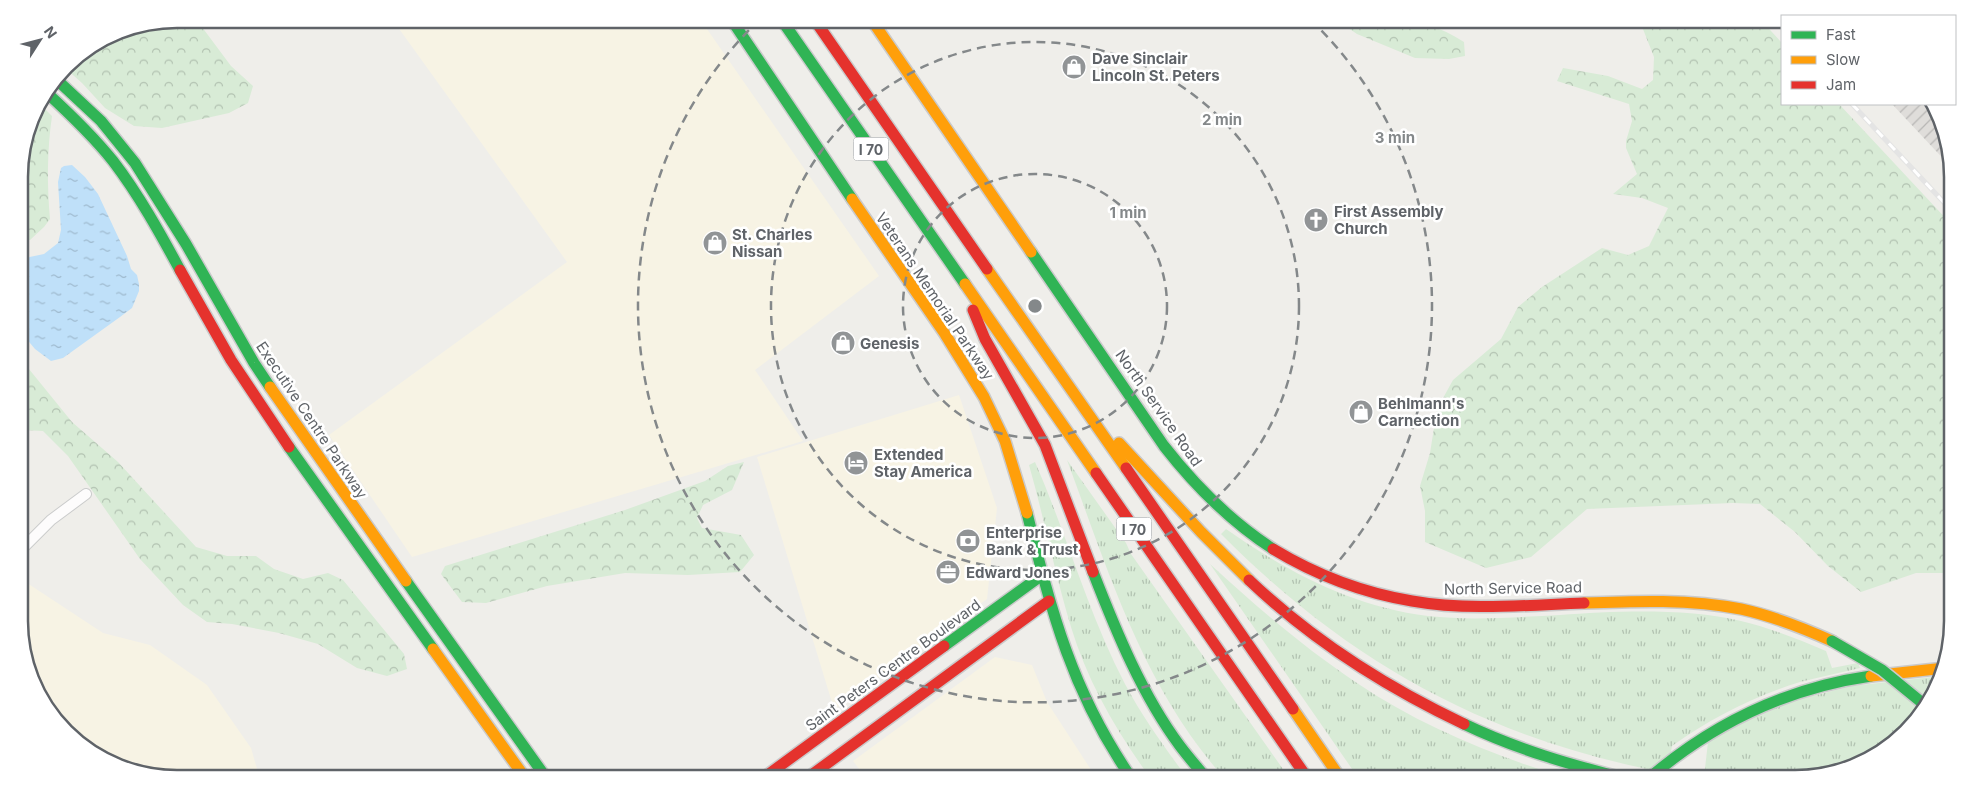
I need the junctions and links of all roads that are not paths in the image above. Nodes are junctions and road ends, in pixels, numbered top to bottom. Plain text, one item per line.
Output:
1 (737, 28) edge
2 (787, 28) edge
3 (820, 28) edge
4 (877, 28) edge
5 (60, 83) edge
6 (51, 97) edge
7 (960, 280) junction
8 (1080, 403) junction
9 (86, 494) dead end
10 (27, 544) edge
11 (1042, 575) junction
12 (1049, 601) junction
13 (1936, 669) edge
14 (1920, 701) edge
15 (520, 770) edge
16 (541, 770) edge
17 (774, 770) edge
18 (818, 770) edge
19 (1126, 770) edge
20 (1200, 770) edge
21 (1302, 770) edge
22 (1334, 770) edge
23 (1590, 770) edge
24 (1658, 770) edge

1 - 11 main road, Veterans Memorial Parkway
2 - 7 main road, I 70
3 - 8 main road, I 70
4 - 14 main road, North Service Road, bridge
5 - 16 main road, Executive Centre Parkway
6 - 15 main road, Executive Centre Parkway
7 - 20 main road
7 - 21 main road, I 70
8 - 22 main road, I 70
8 - 23 main road
9 - 10 street
11 - 12 main road, Veterans Memorial Parkway
11 - 17 main road, Saint Peters Centre Boulevard
12 - 18 main road
12 - 19 main road, Veterans Memorial Parkway
13 - 24 main road

